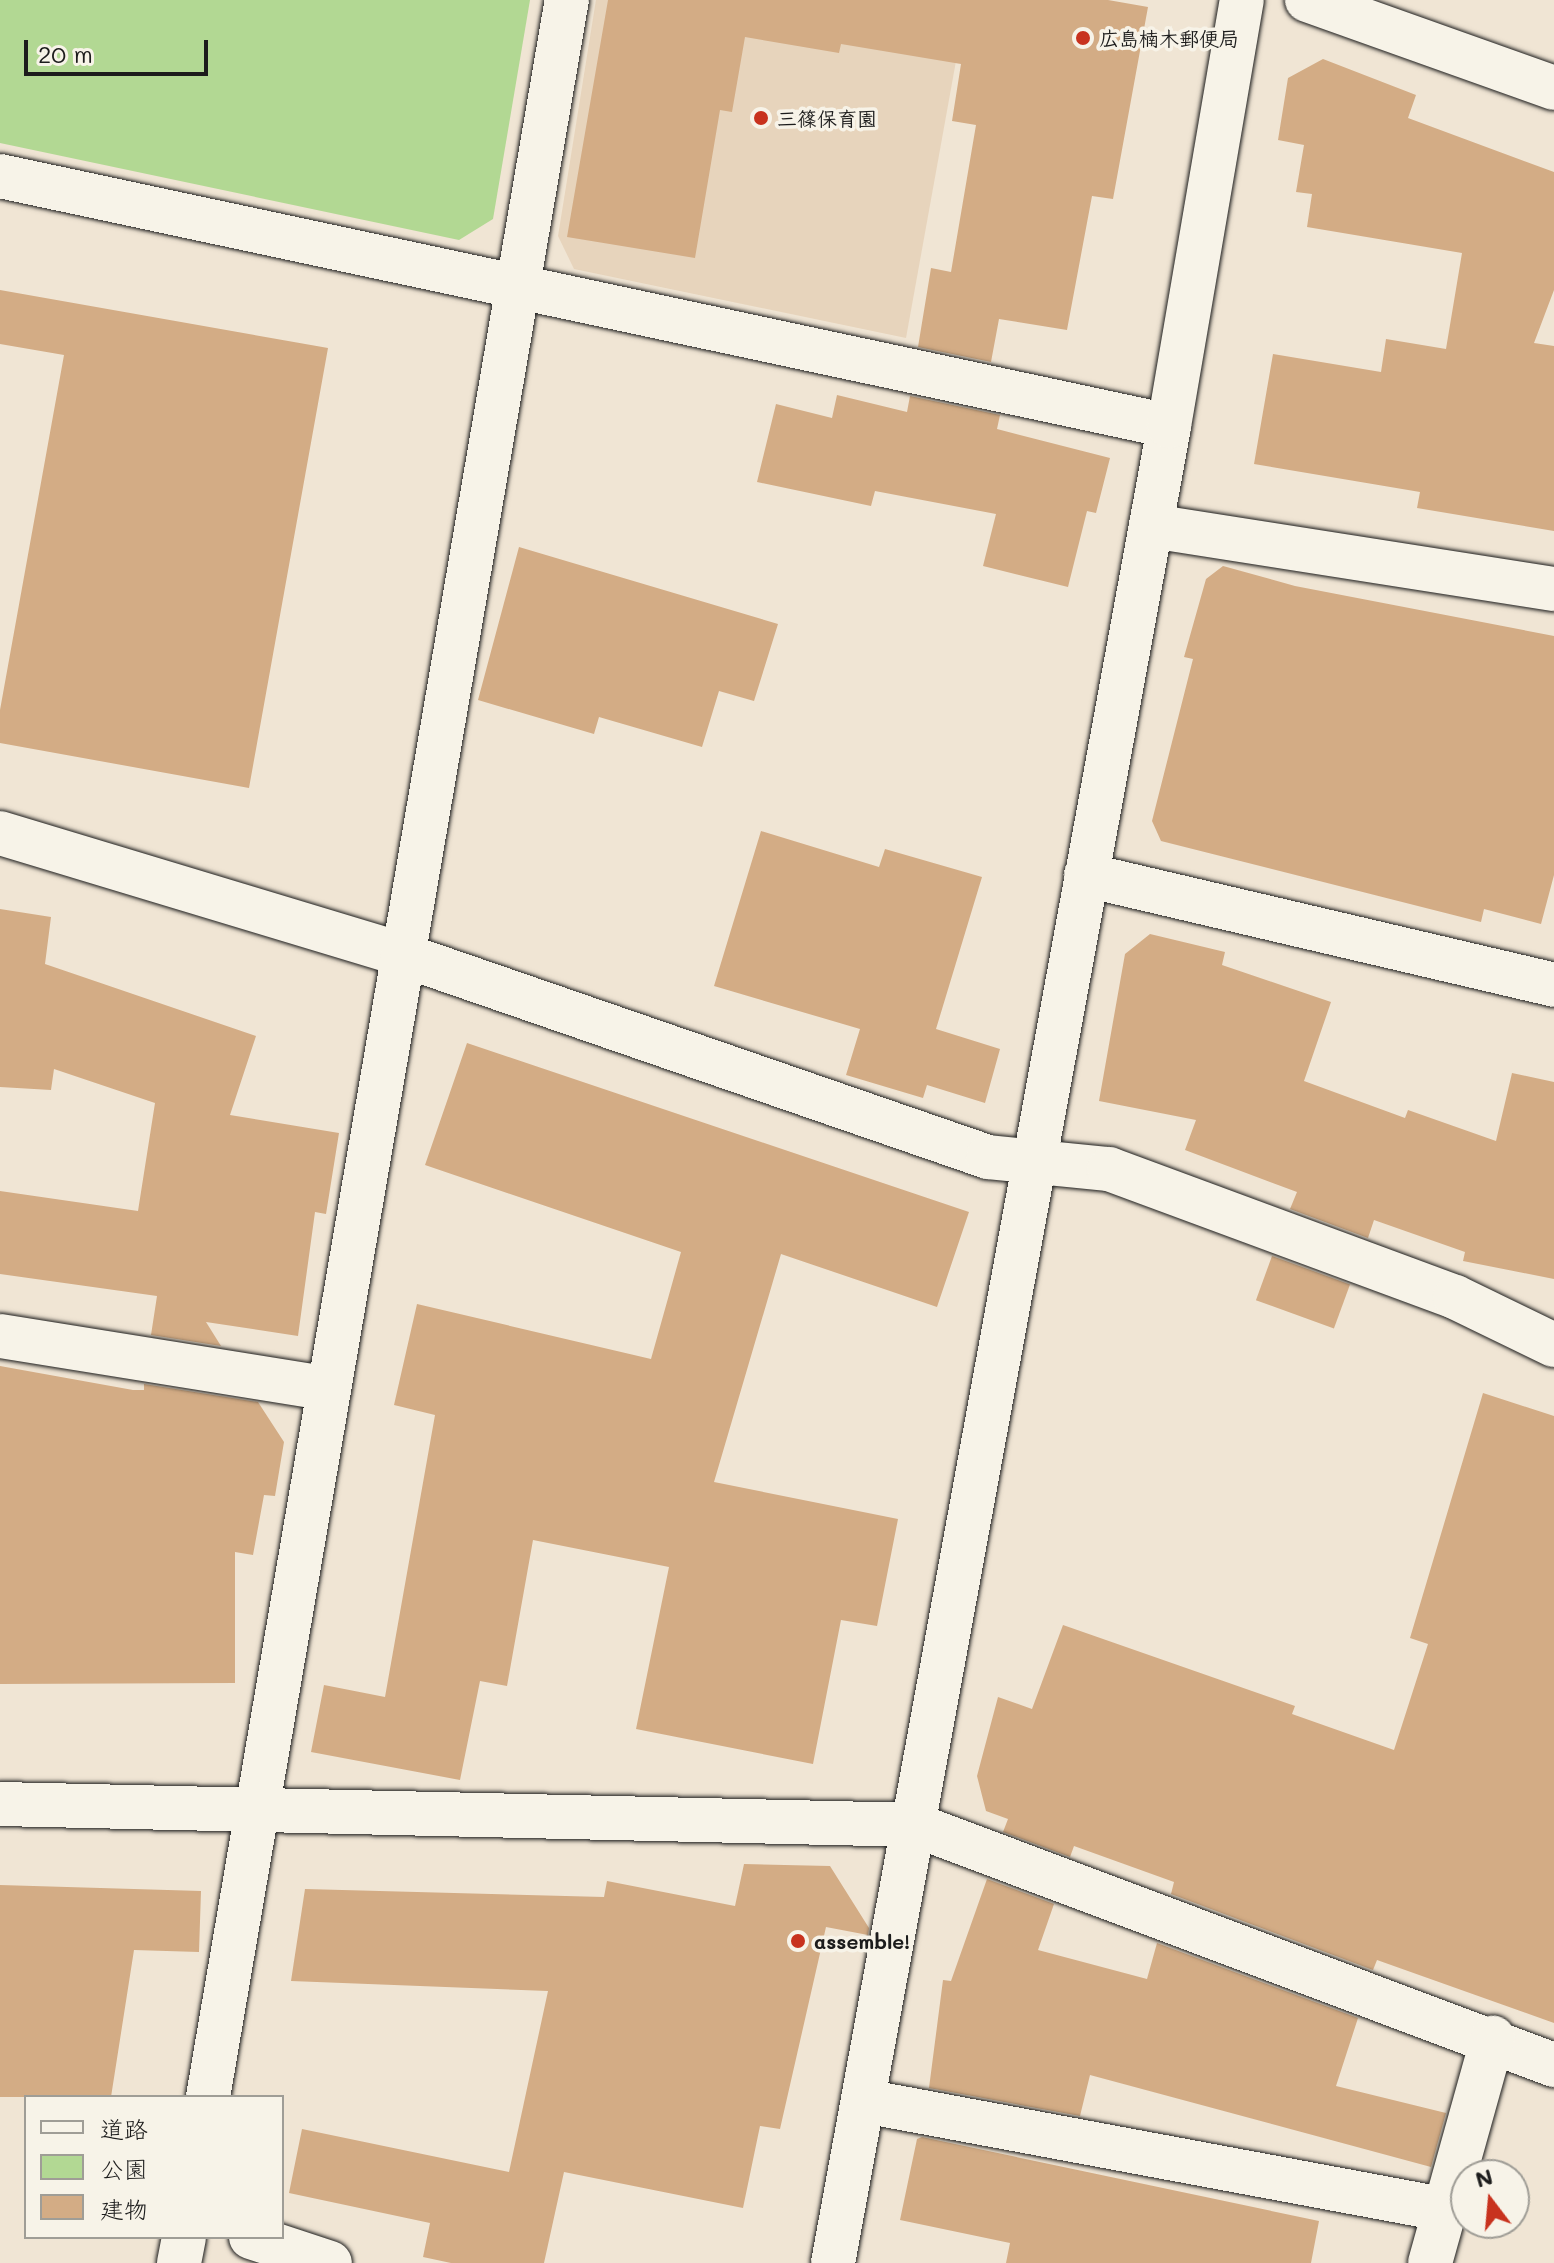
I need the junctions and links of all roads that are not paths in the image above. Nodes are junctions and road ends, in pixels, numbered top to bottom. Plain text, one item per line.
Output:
1 (567, 0) edge
2 (1242, 0) edge
3 (1307, 0) edge
4 (1554, 88) edge
5 (0, 176) edge
6 (517, 283) junction
7 (1169, 426) junction
8 (1151, 526) junction
9 (1554, 589) edge
10 (0, 833) edge
11 (1086, 875) junction
12 (403, 955) junction
13 (1554, 985) edge
14 (1034, 1162) junction
15 (0, 1336) edge
16 (1554, 1345) edge
17 (326, 1388) junction
18 (0, 1804) edge
19 (256, 1812) junction
20 (915, 1825) junction
21 (1493, 2038) junction
22 (1554, 2065) edge
23 (208, 2095) edge
24 (864, 2101) junction
25 (1442, 2209) junction
26 (184, 2239) edge
27 (257, 2239) edge
28 (179, 2263) edge
29 (330, 2263) edge
30 (833, 2263) edge
31 (1430, 2263) edge

1 - 6 street
2 - 7 street
3 - 4 street
5 - 6 street
6 - 7 street
6 - 12 street
7 - 8 street
8 - 9 street
8 - 11 street
10 - 12 street
11 - 13 street
11 - 14 street
12 - 14 street
12 - 17 street
14 - 16 street
14 - 20 street
15 - 17 street
17 - 19 street
18 - 19 street
19 - 20 street
19 - 23 street
20 - 21 street
20 - 24 street
21 - 22 street
21 - 25 street
24 - 25 street
24 - 30 street
25 - 31 street
26 - 28 street
27 - 29 street

